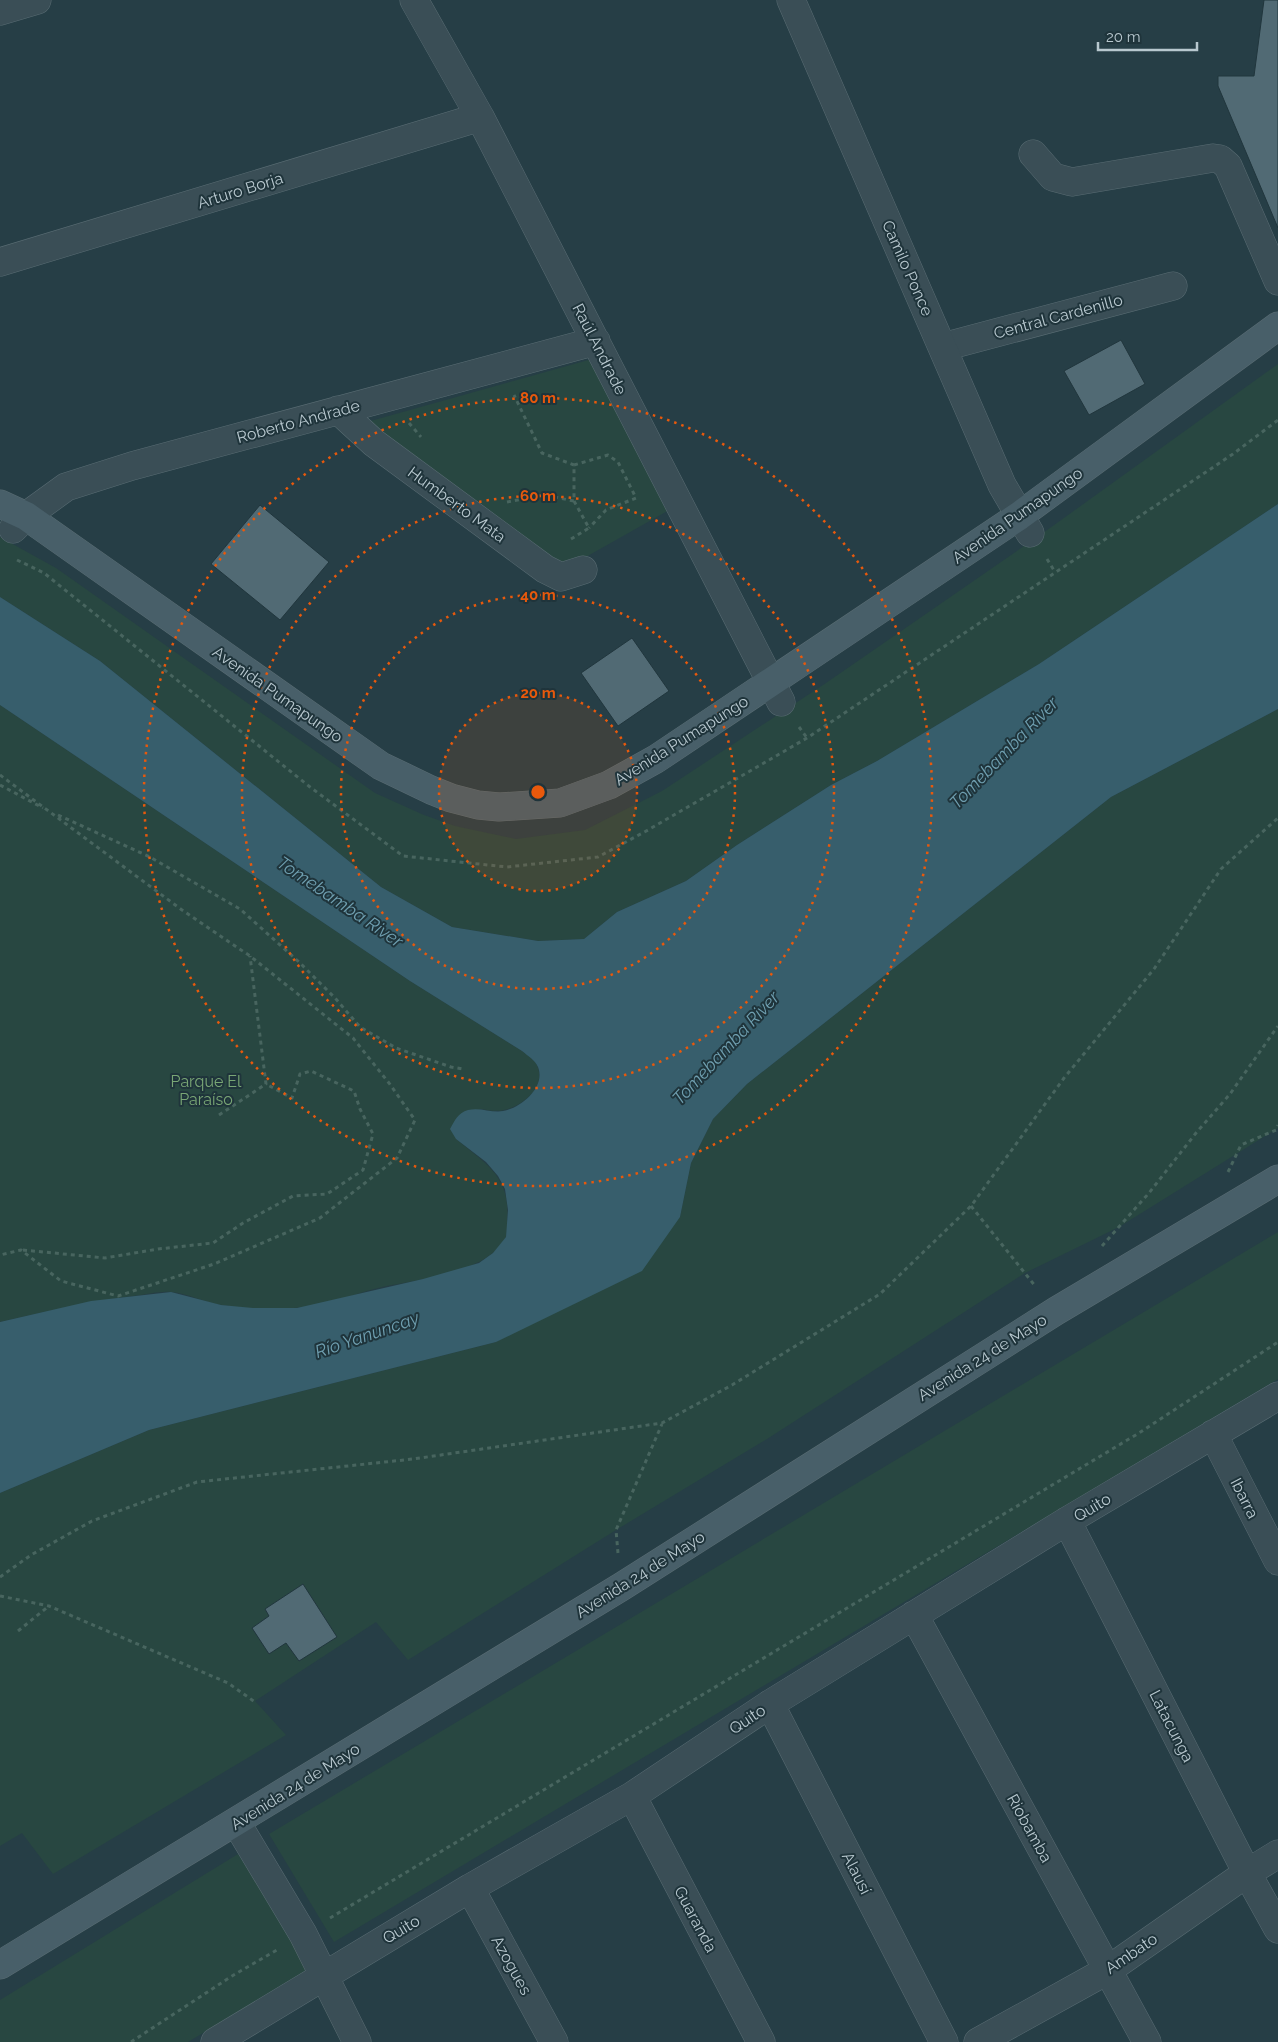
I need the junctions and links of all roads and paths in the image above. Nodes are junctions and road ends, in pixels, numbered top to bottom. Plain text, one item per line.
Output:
1 (37, 0) edge
2 (414, 0) edge
3 (791, 0) edge
4 (0, 11) edge
5 (480, 117) junction
6 (1033, 154) dead end
7 (0, 262) edge
8 (1278, 281) edge
9 (1173, 286) dead end
10 (1278, 326) edge
11 (596, 341) junction
12 (943, 347) junction
13 (502, 367) junction
14 (388, 397) junction
15 (338, 410) junction
16 (1278, 420) edge
17 (426, 442) dead end
18 (574, 465) junction
19 (0, 504) edge
20 (499, 504) dead end
21 (20, 522) junction
22 (1025, 525) junction
23 (589, 528) dead end
24 (9, 556) dead end
25 (583, 570) dead end
26 (776, 692) junction
27 (0, 775) edge
28 (0, 785) edge
29 (53, 813) junction
30 (1278, 818) edge
31 (250, 956) junction
32 (1278, 1026) edge
33 (463, 1070) dead end
34 (266, 1084) junction
35 (220, 1114) dead end
36 (1278, 1179) edge
37 (971, 1206) junction
38 (21, 1250) junction
39 (1096, 1254) dead end
40 (0, 1255) edge
41 (1056, 1311) junction
42 (1278, 1342) edge
43 (1278, 1396) edge
44 (662, 1423) junction
45 (1213, 1434) junction
46 (1067, 1521) junction
47 (1278, 1561) edge
48 (0, 1576) edge
49 (620, 1587) junction
50 (0, 1596) edge
51 (49, 1606) junction
52 (914, 1615) junction
53 (18, 1630) dead end
54 (255, 1702) dead end
55 (770, 1704) junction
56 (632, 1796) junction
57 (236, 1822) junction
58 (1278, 1854) edge
59 (1247, 1873) junction
60 (470, 1888) junction
61 (1278, 1929) edge
62 (303, 1934) junction
63 (0, 1965) edge
64 (1108, 1970) junction
65 (325, 1974) junction
66 (131, 2042) edge
67 (215, 2042) edge
68 (357, 2042) edge
69 (554, 2042) edge
70 (761, 2042) edge
71 (944, 2042) edge
72 (978, 2042) edge
73 (1147, 2042) edge

1 - 4 street
2 - 5 street, Raúl Andrade
3 - 12 street, Camilo Ponce
5 - 7 street, Arturo Borja
5 - 11 street, Raúl Andrade
6 - 8 street
9 - 12 street, Central Cardenillo
10 - 22 main road, Avenida Pumapungo
11 - 13 street, Roberto Andrade
11 - 26 street, Raúl Andrade
12 - 22 street, Camilo Ponce
13 - 14 street, Roberto Andrade
13 - 18 path
14 - 15 street, Roberto Andrade
14 - 17 path
15 - 21 street, Roberto Andrade
15 - 25 street, Humberto Mata
16 - 24 path
18 - 20 path
18 - 23 path
19 - 21 main road, Avenida Pumapungo
21 - 26 main road, Avenida Pumapungo
22 - 26 main road, Avenida Pumapungo
27 - 29 path
28 - 29 path
29 - 31 path
29 - 33 path
30 - 37 path
31 - 34 path
31 - 38 path
32 - 39 path
34 - 35 path
34 - 38 path
36 - 41 main road, Avenida 24 de Mayo
37 - 41 path
37 - 44 path
38 - 40 path
41 - 49 main road, Avenida 24 de Mayo
42 - 62 path
43 - 45 street, Quito
44 - 48 path
44 - 49 path
45 - 46 street, Quito
45 - 47 street, Ibarra
46 - 52 street, Quito
46 - 59 street, Latacunga
49 - 57 main road, Avenida 24 de Mayo
50 - 51 path
51 - 53 path
51 - 54 path
52 - 55 street, Quito
52 - 64 street, Riobamba
55 - 56 street, Quito
55 - 71 street, Alausí
56 - 60 street, Quito
56 - 70 street, Guaranda
57 - 62 street
57 - 63 main road, Avenida 24 de Mayo
58 - 59 street, Ambato
59 - 61 street, Latacunga
59 - 64 street, Ambato
60 - 65 street, Quito
60 - 69 street, Azogues
62 - 65 street
62 - 66 path
64 - 72 street, Ambato
64 - 73 street, Riobamba
65 - 67 street, Quito
65 - 68 street

